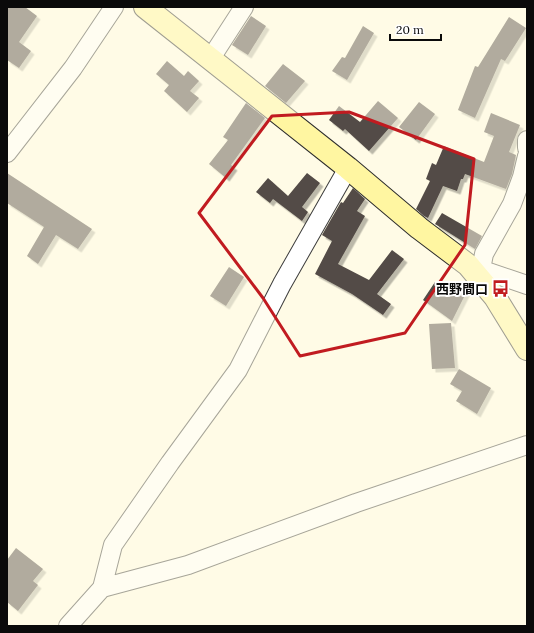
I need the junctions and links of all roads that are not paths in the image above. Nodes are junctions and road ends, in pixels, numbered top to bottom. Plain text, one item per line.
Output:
1 (114, 7) edge
2 (145, 7) edge
3 (244, 7) edge
4 (211, 58) junction
5 (527, 140) edge
6 (7, 153) edge
7 (527, 156) edge
8 (348, 168) junction
9 (475, 267) junction
10 (527, 286) edge
11 (527, 349) edge
12 (527, 445) edge
13 (102, 588) junction
14 (68, 626) edge

1 - 6 street
2 - 4 street
3 - 4 street
4 - 8 street
5 - 7 street
7 - 9 street
8 - 9 street
8 - 13 street
9 - 10 street
9 - 11 street
12 - 13 street
13 - 14 street

